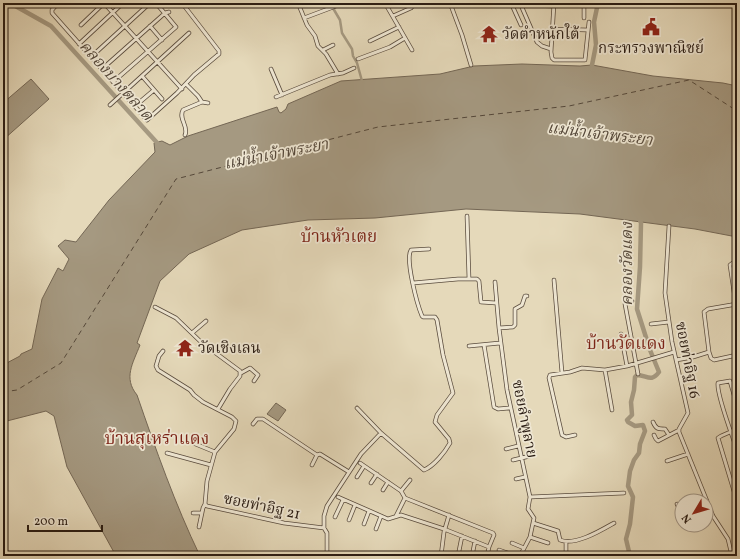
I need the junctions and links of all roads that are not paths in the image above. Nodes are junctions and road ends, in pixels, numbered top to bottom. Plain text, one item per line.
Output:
1 (58, 3) edge
2 (104, 3) edge
3 (123, 3) edge
4 (150, 3) edge
5 (156, 3) edge
6 (182, 3) edge
7 (306, 3) edge
8 (344, 3) edge
9 (385, 3) edge
10 (415, 3) edge
11 (450, 3) edge
12 (511, 3) edge
13 (584, 3) edge
14 (521, 4) edge
15 (532, 4) edge
16 (554, 4) edge
17 (299, 5) edge
18 (169, 12) dead end
19 (524, 12) junction
20 (112, 13) junction
21 (165, 13) junction
22 (393, 16) junction
23 (517, 16) junction
24 (304, 18) junction
25 (584, 18) dead end
26 (589, 22) dead end
27 (81, 25) dead end
28 (521, 25) dead end
29 (124, 26) junction
30 (150, 26) junction
31 (399, 27) junction
32 (552, 29) junction
33 (588, 30) junction
34 (190, 33) dead end
35 (405, 38) junction
36 (136, 39) junction
37 (162, 40) junction
38 (370, 41) dead end
39 (79, 44) junction
40 (333, 45) dead end
41 (552, 49) junction
42 (323, 50) junction
43 (412, 50) dead end
44 (148, 52) junction
45 (91, 57) junction
46 (358, 59) dead end
47 (157, 62) junction
48 (471, 65) dead end
49 (354, 68) dead end
50 (102, 69) junction
51 (271, 69) dead end
52 (338, 74) junction
53 (142, 76) junction
54 (113, 82) junction
55 (186, 84) junction
56 (182, 89) junction
57 (154, 90) junction
58 (123, 93) junction
59 (282, 95) junction
60 (276, 97) dead end
61 (162, 99) dead end
62 (141, 101) dead end
63 (202, 102) junction
64 (208, 103) dead end
65 (111, 104) dead end
66 (185, 135) dead end
67 (467, 216) dead end
68 (670, 226) dead end
69 (429, 249) dead end
70 (737, 265) edge
71 (469, 279) junction
72 (554, 280) dead end
73 (495, 282) dead end
74 (413, 284) junction
75 (527, 296) dead end
76 (632, 301) dead end
77 (496, 303) junction
78 (737, 305) edge
79 (155, 307) dead end
80 (206, 321) dead end
81 (669, 322) junction
82 (651, 324) dead end
83 (499, 328) junction
84 (192, 333) junction
85 (621, 334) dead end
86 (500, 343) junction
87 (484, 345) junction
88 (469, 346) dead end
89 (163, 351) dead end
90 (674, 352) junction
91 (709, 352) junction
92 (737, 355) edge
93 (676, 360) junction
94 (636, 364) junction
95 (627, 366) junction
96 (605, 370) junction
97 (241, 373) junction
98 (562, 373) junction
99 (638, 374) dead end
100 (254, 381) dead end
101 (737, 405) edge
102 (356, 408) dead end
103 (509, 408) junction
104 (218, 409) junction
105 (612, 410) dead end
106 (653, 422) dead end
107 (253, 424) dead end
108 (737, 429) edge
109 (679, 430) junction
110 (731, 431) junction
111 (381, 433) junction
112 (575, 435) dead end
113 (654, 435) dead end
114 (669, 435) junction
115 (193, 443) dead end
116 (518, 446) junction
117 (506, 449) dead end
118 (737, 450) edge
119 (214, 452) junction
120 (167, 453) dead end
121 (688, 454) junction
122 (317, 455) junction
123 (530, 456) dead end
124 (521, 458) junction
125 (513, 460) dead end
126 (667, 461) dead end
127 (360, 463) dead end
128 (211, 465) junction
129 (312, 465) dead end
130 (364, 466) junction
131 (349, 472) junction
132 (377, 474) junction
133 (357, 477) dead end
134 (525, 477) junction
135 (516, 478) dead end
136 (410, 480) dead end
137 (388, 482) junction
138 (371, 483) dead end
139 (383, 490) dead end
140 (401, 491) junction
141 (624, 492) dead end
142 (703, 493) edge
143 (338, 497) dead end
144 (530, 497) junction
145 (405, 498) junction
146 (343, 500) junction
147 (737, 501) edge
148 (205, 504) junction
149 (355, 505) junction
150 (369, 511) junction
151 (193, 513) dead end
152 (202, 513) junction
153 (449, 515) junction
154 (335, 516) dead end
155 (381, 516) junction
156 (396, 516) junction
157 (714, 519) edge
158 (349, 520) dead end
159 (533, 523) junction
160 (614, 523) dead end
161 (364, 524) dead end
162 (199, 527) dead end
163 (324, 528) junction
164 (376, 529) dead end
165 (444, 529) junction
166 (462, 536) junction
167 (530, 537) junction
168 (474, 541) junction
169 (566, 542) junction
170 (512, 543) dead end
171 (548, 543) dead end
172 (489, 547) junction
173 (524, 548) junction
174 (499, 550) dead end
175 (566, 552) dead end
176 (327, 556) edge
177 (441, 556) edge
178 (458, 556) edge
179 (472, 556) edge
180 (487, 556) edge
181 (516, 556) edge
182 (520, 556) edge
183 (732, 556) edge

1 - 39 street
2 - 20 street
2 - 27 street
3 - 20 street
4 - 29 street
5 - 21 street
6 - 55 street
7 - 17 street
8 - 24 street
9 - 22 street
10 - 22 street
11 - 48 street
12 - 23 street
13 - 25 street
14 - 15 street
14 - 19 street
15 - 16 street
16 - 32 street
17 - 24 street
18 - 21 street
19 - 23 street
19 - 41 street
20 - 29 street
20 - 39 street
21 - 30 street
21 - 37 street
22 - 31 street
23 - 28 street
24 - 42 street
26 - 33 street
29 - 36 street
29 - 45 street
30 - 36 street
30 - 37 street
31 - 35 street
31 - 38 street
32 - 33 street
32 - 41 street
33 - 41 street
34 - 47 street
35 - 43 street
35 - 46 street
36 - 44 street
36 - 50 street
37 - 44 street
39 - 45 street
40 - 42 street
42 - 52 street
44 - 47 street
44 - 54 street
45 - 50 street
47 - 53 street
47 - 56 street
49 - 52 street
50 - 54 street
51 - 59 street
52 - 59 street
53 - 57 street
53 - 58 street
54 - 58 street
55 - 56 street
55 - 63 street
56 - 58 street
57 - 61 street
57 - 62 street
58 - 65 street
59 - 60 street
63 - 64 street
63 - 66 street
67 - 71 street
68 - 81 street, ซอยท่าอิฐ 16
69 - 74 street
70 - 78 street
71 - 74 street
71 - 77 street
72 - 98 street
73 - 77 street, ซอยลำพูลาย
74 - 111 street
75 - 83 street
76 - 94 street
77 - 83 street, ซอยลำพูลาย
78 - 91 street
79 - 84 street
80 - 84 street
81 - 82 street
81 - 90 street, ซอยท่าอิฐ 16
83 - 86 street, ซอยลำพูลาย
84 - 97 street
85 - 95 street
86 - 87 street
86 - 103 street, ซอยลำพูลาย
87 - 88 street
87 - 103 street
89 - 104 street, ซอยท่าอิฐ 21
90 - 93 street, ซอยท่าอิฐ 16
90 - 94 street
91 - 92 street
91 - 93 street
93 - 109 street, ซอยท่าอิฐ 16
94 - 95 street
94 - 99 street
95 - 96 street
96 - 98 street
96 - 105 street
97 - 100 street
97 - 104 street
98 - 112 street
101 - 110 street
102 - 111 street
103 - 116 street, ซอยลำพูลาย
104 - 119 street, ซอยท่าอิฐ 21
106 - 114 street
107 - 122 street
108 - 110 street
109 - 114 street
109 - 121 street
110 - 118 street
110 - 147 street
111 - 131 street
113 - 114 street
115 - 119 street
116 - 117 street
116 - 124 street, ซอยลำพูลาย
119 - 128 street, ซอยท่าอิฐ 21
120 - 128 street
121 - 126 street
121 - 142 street
122 - 129 street
122 - 131 street
123 - 124 street
124 - 125 street
124 - 134 street, ซอยลำพูลาย
127 - 130 street
128 - 148 street, ซอยท่าอิฐ 21
130 - 132 street
130 - 133 street
131 - 163 street
132 - 137 street
132 - 138 street
134 - 135 street
134 - 144 street, ซอยลำพูลาย
136 - 140 street
137 - 139 street
137 - 140 street
140 - 145 street
141 - 144 street
143 - 146 street
144 - 159 street, ซอยลำพูลาย
145 - 153 street
145 - 156 street
146 - 149 street
146 - 154 street
148 - 152 street
148 - 163 street, ซอยท่าอิฐ 21
149 - 150 street
149 - 158 street
150 - 155 street
150 - 161 street
151 - 152 street
152 - 162 street
153 - 165 street
153 - 172 street
155 - 156 street
155 - 164 street
156 - 165 street
157 - 183 street
159 - 167 street, ซอยลำพูลาย
159 - 169 street
160 - 169 street
163 - 176 street
165 - 166 street
165 - 177 street
166 - 168 street
166 - 178 street
167 - 171 street
167 - 173 street, ซอยลำพูลาย
168 - 172 street
168 - 179 street
169 - 175 street
170 - 173 street
172 - 180 street
173 - 182 street, ซอยลำพูลาย
174 - 181 street

